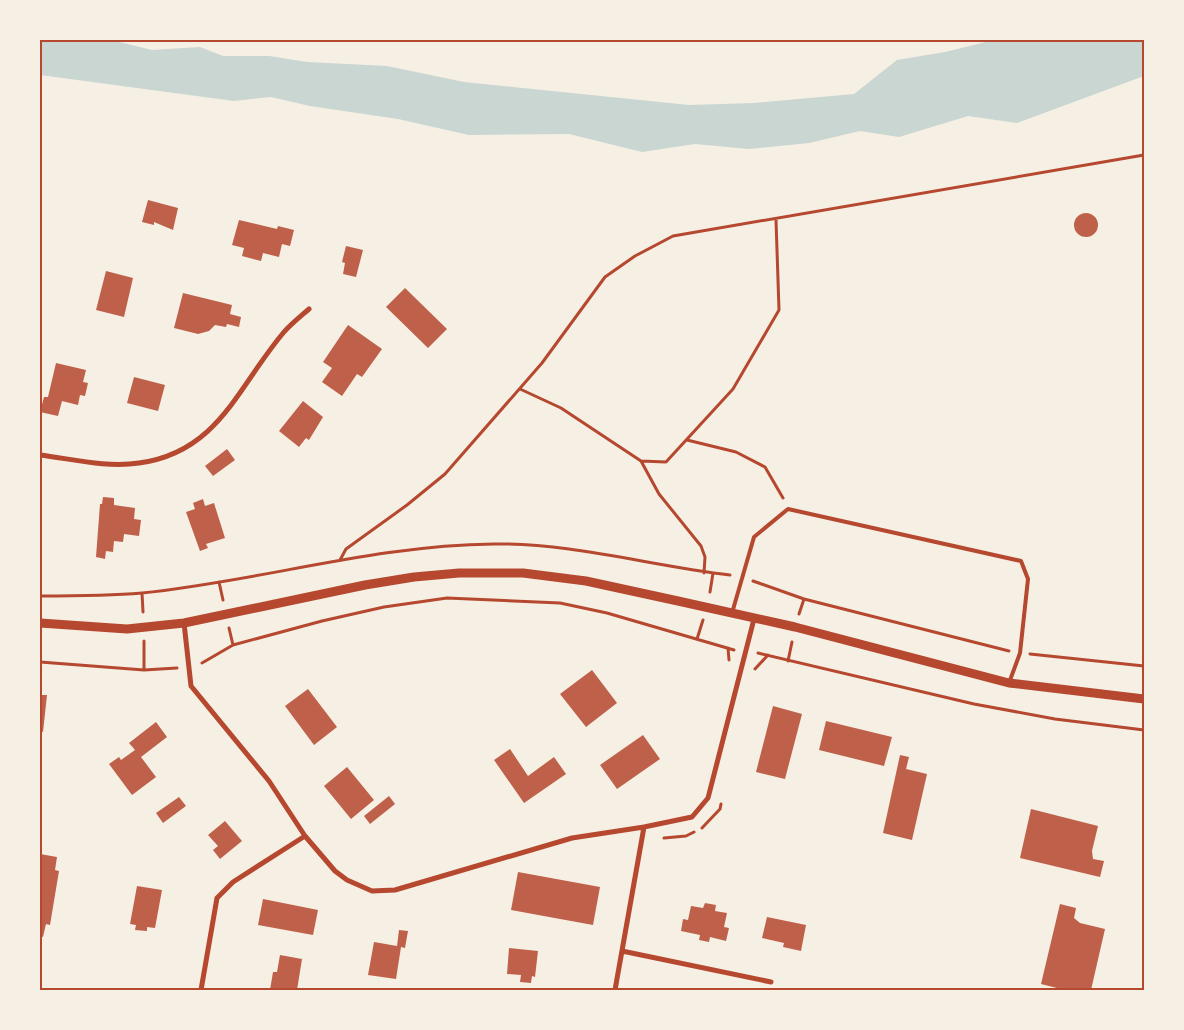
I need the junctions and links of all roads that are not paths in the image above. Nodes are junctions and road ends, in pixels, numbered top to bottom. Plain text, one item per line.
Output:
1 (309, 309) dead end
2 (40, 455) edge
3 (732, 613) junction
4 (754, 619) junction
5 (40, 623) edge
6 (184, 623) junction
7 (1009, 683) junction
8 (1144, 699) edge
9 (644, 827) junction
10 (305, 836) junction
11 (622, 951) junction
12 (771, 982) dead end
13 (201, 990) edge
14 (615, 990) edge

1 - 2 street
3 - 4 street
3 - 6 street
3 - 7 lane
4 - 7 street
4 - 9 street
5 - 6 street
6 - 10 street
7 - 8 street
9 - 10 street
9 - 11 street
10 - 13 street
11 - 12 street
11 - 14 street

